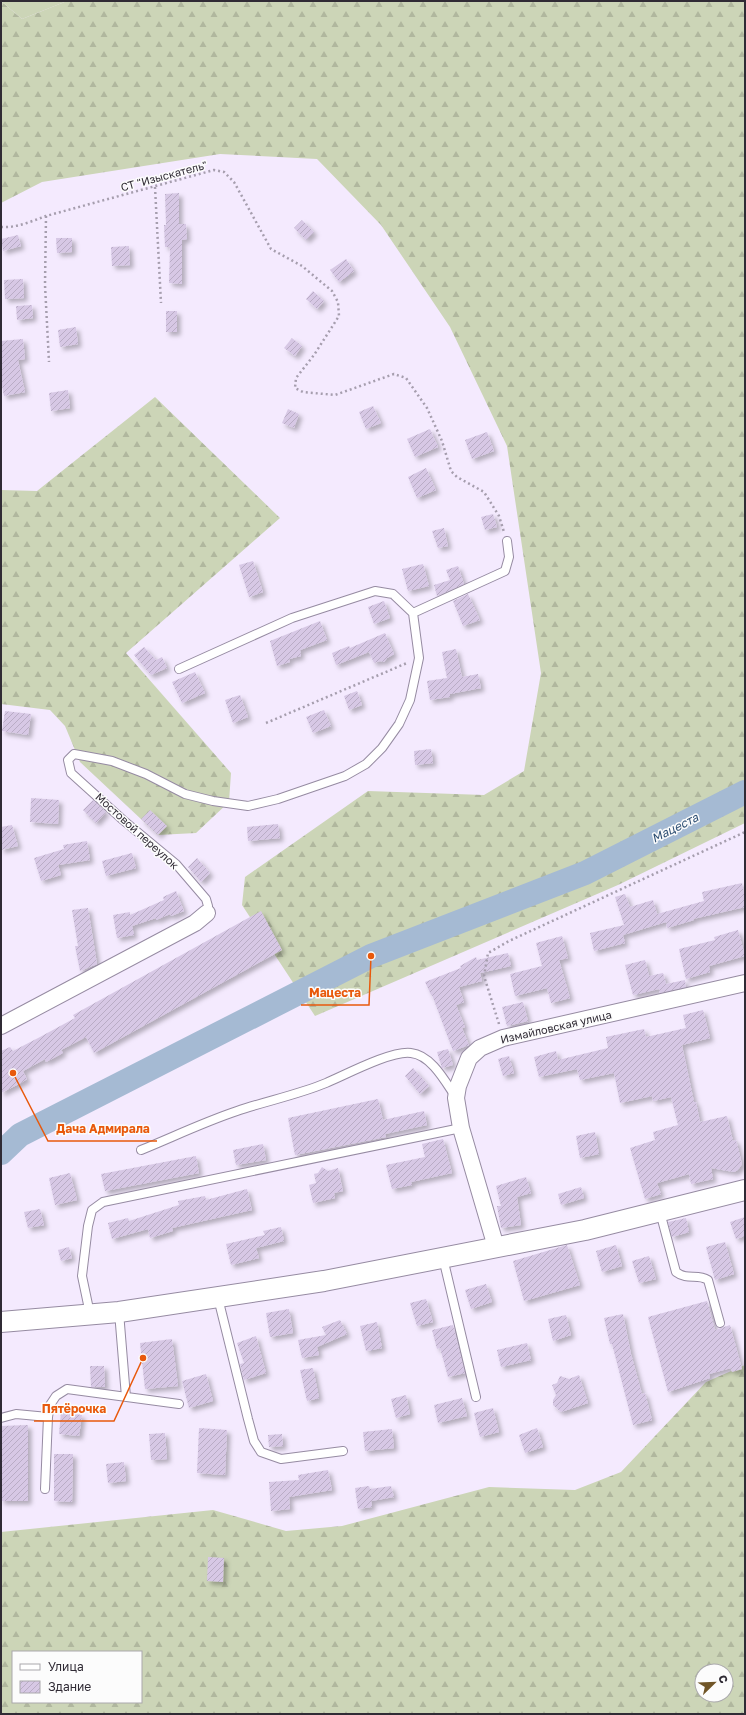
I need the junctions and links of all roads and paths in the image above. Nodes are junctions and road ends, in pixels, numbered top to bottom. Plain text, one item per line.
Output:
1 (155, 187) junction
2 (46, 216) junction
3 (1, 227) edge
4 (161, 303) dead end
5 (49, 362) dead end
6 (506, 541) joint
7 (413, 613) junction
8 (419, 658) junction
9 (179, 669) dead end
10 (266, 723) dead end
11 (745, 832) edge
12 (207, 913) joint
13 (745, 983) edge
14 (1, 1026) edge
15 (503, 1038) junction
16 (456, 1098) junction
17 (461, 1128) junction
18 (141, 1150) dead end
19 (745, 1190) edge
20 (660, 1212) junction
21 (496, 1247) junction
22 (443, 1258) junction
23 (218, 1298) junction
24 (119, 1312) junction
25 (90, 1314) junction
26 (1, 1322) edge
27 (720, 1323) dead end
28 (126, 1397) junction
29 (476, 1397) dead end
30 (179, 1404) dead end
31 (48, 1417) junction
32 (1, 1418) edge
33 (343, 1451) dead end
34 (45, 1489) dead end

1 - 2 path, СТ "Изыскатель"
1 - 4 path
1 - 6 path, СТ "Изыскатель"
2 - 3 path, СТ "Изыскатель"
2 - 5 path
6 - 7 lane
7 - 8 lane
7 - 9 lane
8 - 10 path
8 - 12 lane, Мостовой переулок
11 - 15 path
12 - 14 street, Мостовой переулок
13 - 15 street, Измайловская улица
15 - 16 street, Измайловская улица
16 - 17 street, Измайловская улица
16 - 18 lane
17 - 21 street, Измайловская улица
17 - 25 lane
19 - 20 street
20 - 21 street
20 - 27 lane
21 - 22 street
22 - 23 street
22 - 29 lane
23 - 24 street
23 - 33 lane
24 - 25 street
24 - 28 lane
25 - 26 street
28 - 30 lane
28 - 31 lane
31 - 32 lane
31 - 34 lane

